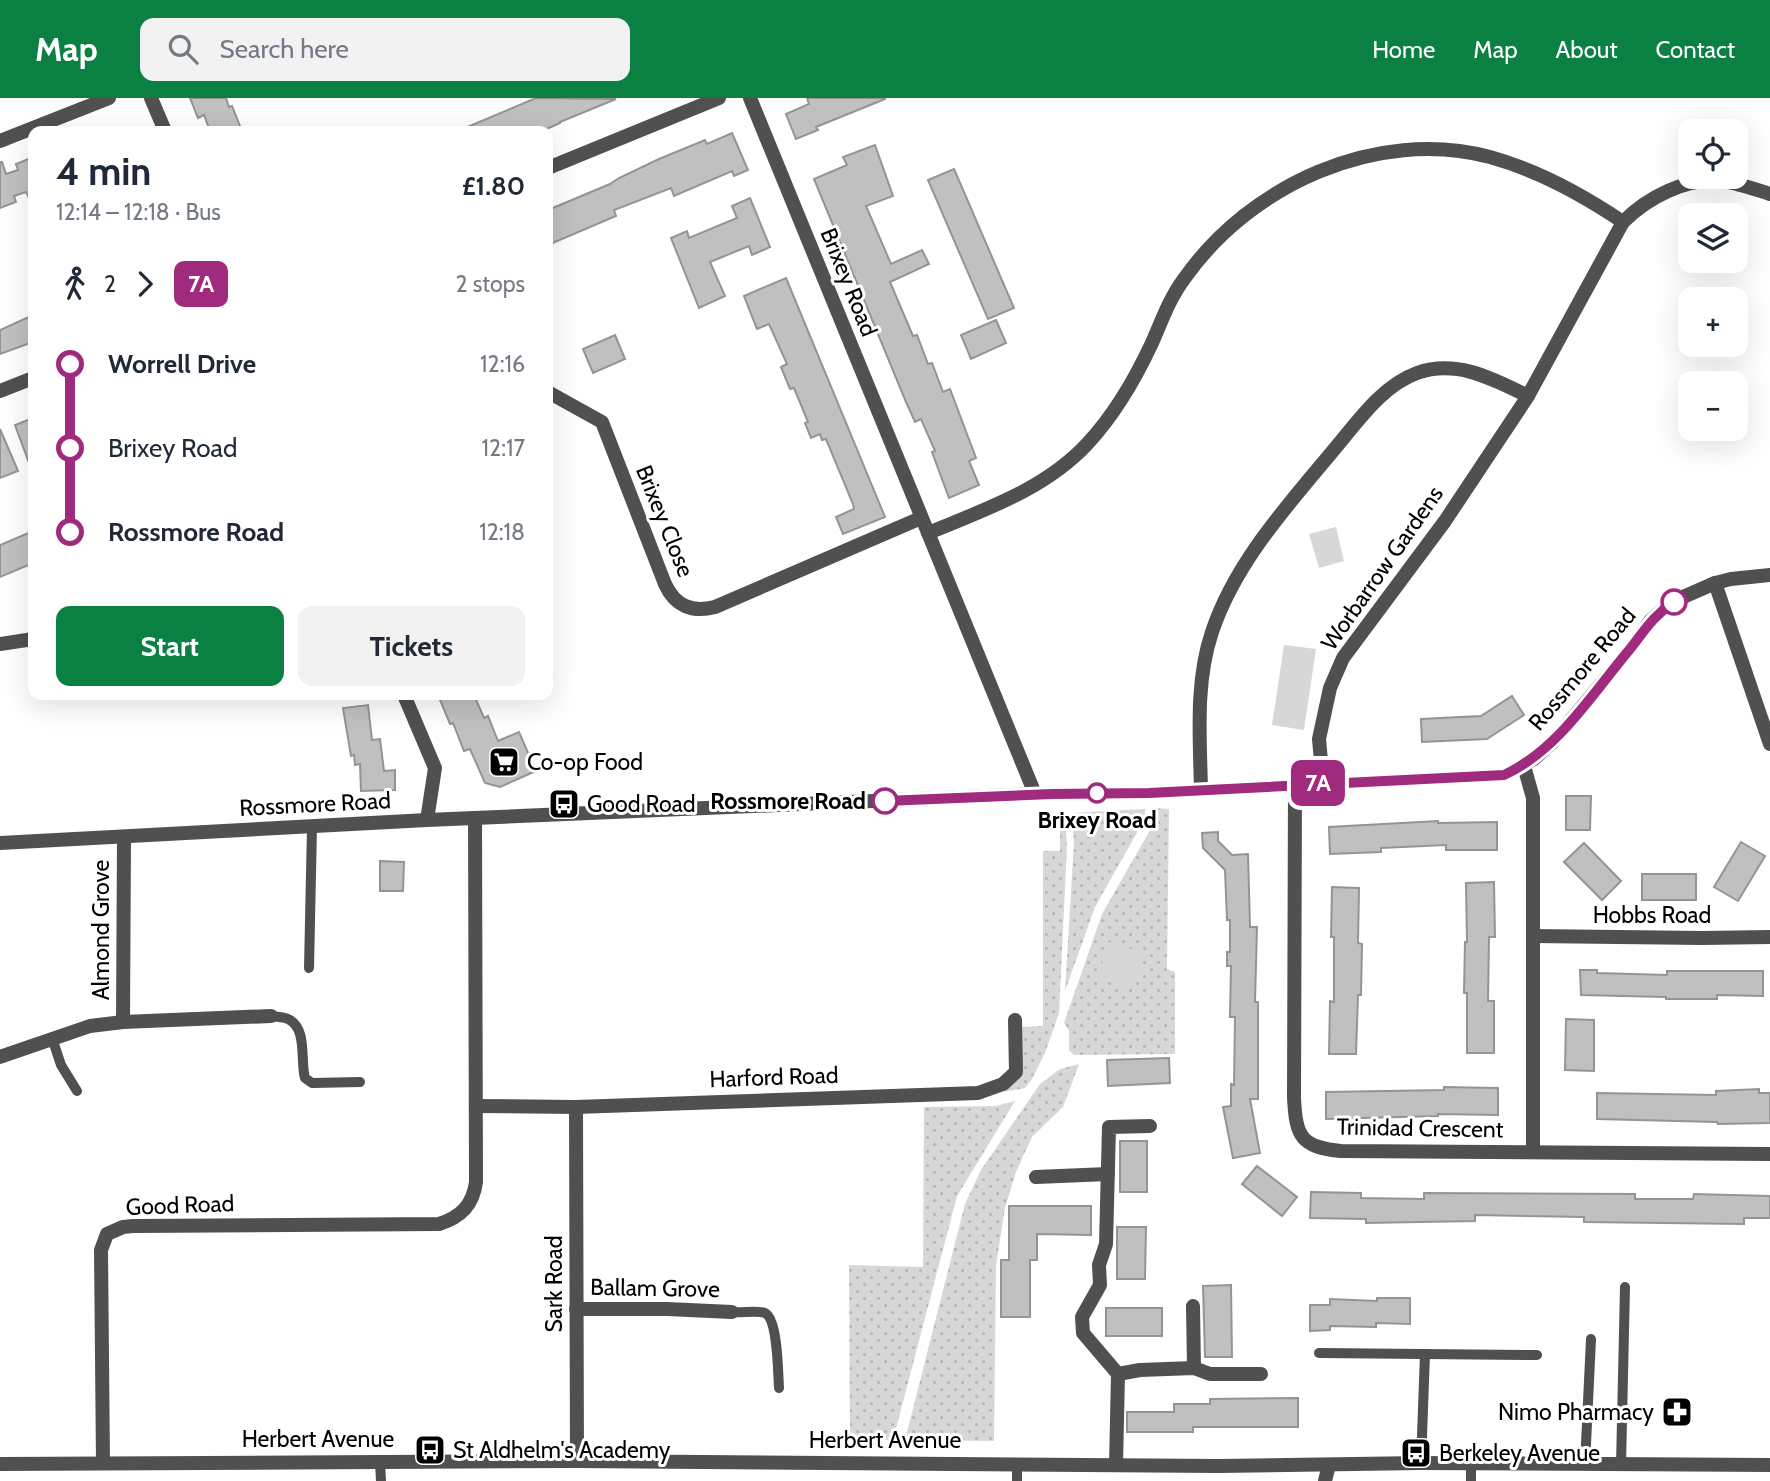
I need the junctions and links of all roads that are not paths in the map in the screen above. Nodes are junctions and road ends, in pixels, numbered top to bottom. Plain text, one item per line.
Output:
1 (109, 98) edge
2 (151, 98) edge
3 (719, 98) edge
4 (750, 98) edge
5 (38, 126) edge
6 (163, 126) edge
7 (28, 130) edge
8 (0, 141) edge
9 (553, 166) edge
10 (1770, 194) edge
11 (1623, 222) junction
12 (28, 380) edge
13 (0, 391) edge
14 (553, 395) edge
15 (1528, 396) junction
16 (921, 518) junction
17 (928, 533) junction
18 (1770, 575) edge
19 (1715, 583) junction
20 (28, 640) edge
21 (0, 644) edge
22 (406, 700) edge
23 (1770, 744) edge
24 (1524, 766) junction
25 (1324, 783) junction
26 (1295, 784) junction
27 (1201, 790) junction
28 (1035, 794) junction
29 (475, 818) junction
30 (427, 820) junction
31 (312, 827) junction
32 (124, 837) junction
33 (0, 844) edge
34 (1533, 936) junction
35 (1770, 937) edge
36 (309, 968) dead end
37 (271, 1016) joint
38 (1016, 1020) dead end
39 (123, 1022) junction
40 (52, 1038) junction
41 (0, 1057) edge
42 (360, 1082) dead end
43 (76, 1091) dead end
44 (476, 1106) junction
45 (576, 1107) junction
46 (1150, 1126) dead end
47 (1533, 1152) junction
48 (1770, 1154) edge
49 (1108, 1174) junction
50 (1036, 1177) dead end
51 (1625, 1287) dead end
52 (1193, 1306) dead end
53 (576, 1309) junction
54 (732, 1312) joint
55 (1591, 1339) dead end
56 (1319, 1353) dead end
57 (1425, 1354) junction
58 (1536, 1356) dead end
59 (1194, 1368) junction
60 (1118, 1374) junction
61 (1261, 1374) dead end
62 (779, 1388) dead end
63 (577, 1461) junction
64 (380, 1462) junction
65 (103, 1463) junction
66 (1421, 1463) junction
67 (0, 1464) edge
68 (1017, 1464) junction
69 (1471, 1464) junction
70 (1116, 1465) junction
71 (1329, 1465) junction
72 (1585, 1465) junction
73 (1621, 1465) junction
74 (1770, 1465) edge
75 (381, 1481) edge
76 (1017, 1481) edge
77 (1325, 1481) edge
78 (1471, 1481) edge

1 - 5 street
2 - 6 street
3 - 9 street
4 - 16 street, Brixey Road
7 - 8 street
10 - 11 street
11 - 15 street, Worbarrow Gardens
11 - 17 street
12 - 13 street
14 - 16 street, Brixey Close
15 - 25 street, Worbarrow Gardens
15 - 27 street
16 - 17 street, Brixey Road
17 - 28 street, Brixey Road
18 - 19 street, Rossmore Road
19 - 23 street
19 - 24 street, Rossmore Road
20 - 21 street
22 - 30 street
24 - 25 street, Rossmore Road
24 - 34 street
25 - 26 street, Rossmore Road
26 - 27 street, Rossmore Road
26 - 47 street, Trinidad Crescent
27 - 28 street, Rossmore Road
28 - 29 street, Rossmore Road
29 - 30 street, Rossmore Road
29 - 44 street, Good Road
30 - 31 street, Rossmore Road
31 - 32 street, Rossmore Road
31 - 36 lane
32 - 33 street, Rossmore Road
32 - 39 street, Almond Grove
34 - 35 street, Hobbs Road
34 - 47 street
37 - 39 street, Almond Grove
37 - 42 lane
38 - 45 street, Harford Road
39 - 40 street, Almond Grove
40 - 41 street, Almond Grove
40 - 43 lane
44 - 45 street, Harford Road
44 - 65 street, Good Road
45 - 53 street, Sark Road
46 - 49 street
47 - 48 street, Trinidad Crescent
49 - 50 street
49 - 60 street
51 - 73 lane
52 - 59 street
53 - 54 street, Ballam Grove
53 - 63 street, Sark Road
54 - 62 lane
55 - 72 lane
56 - 57 lane
57 - 58 lane
57 - 66 lane
59 - 60 street
59 - 61 street
60 - 70 street
63 - 64 street, Herbert Avenue
63 - 68 street, Herbert Avenue
64 - 65 street, Herbert Avenue
64 - 75 lane
65 - 67 street, Herbert Avenue
66 - 69 street, Herbert Avenue
66 - 71 street, Herbert Avenue
68 - 70 street, Herbert Avenue
68 - 76 lane
69 - 72 street, Herbert Avenue
69 - 78 lane
70 - 71 street, Herbert Avenue
71 - 77 street
72 - 73 street, Herbert Avenue
73 - 74 street, Herbert Avenue

